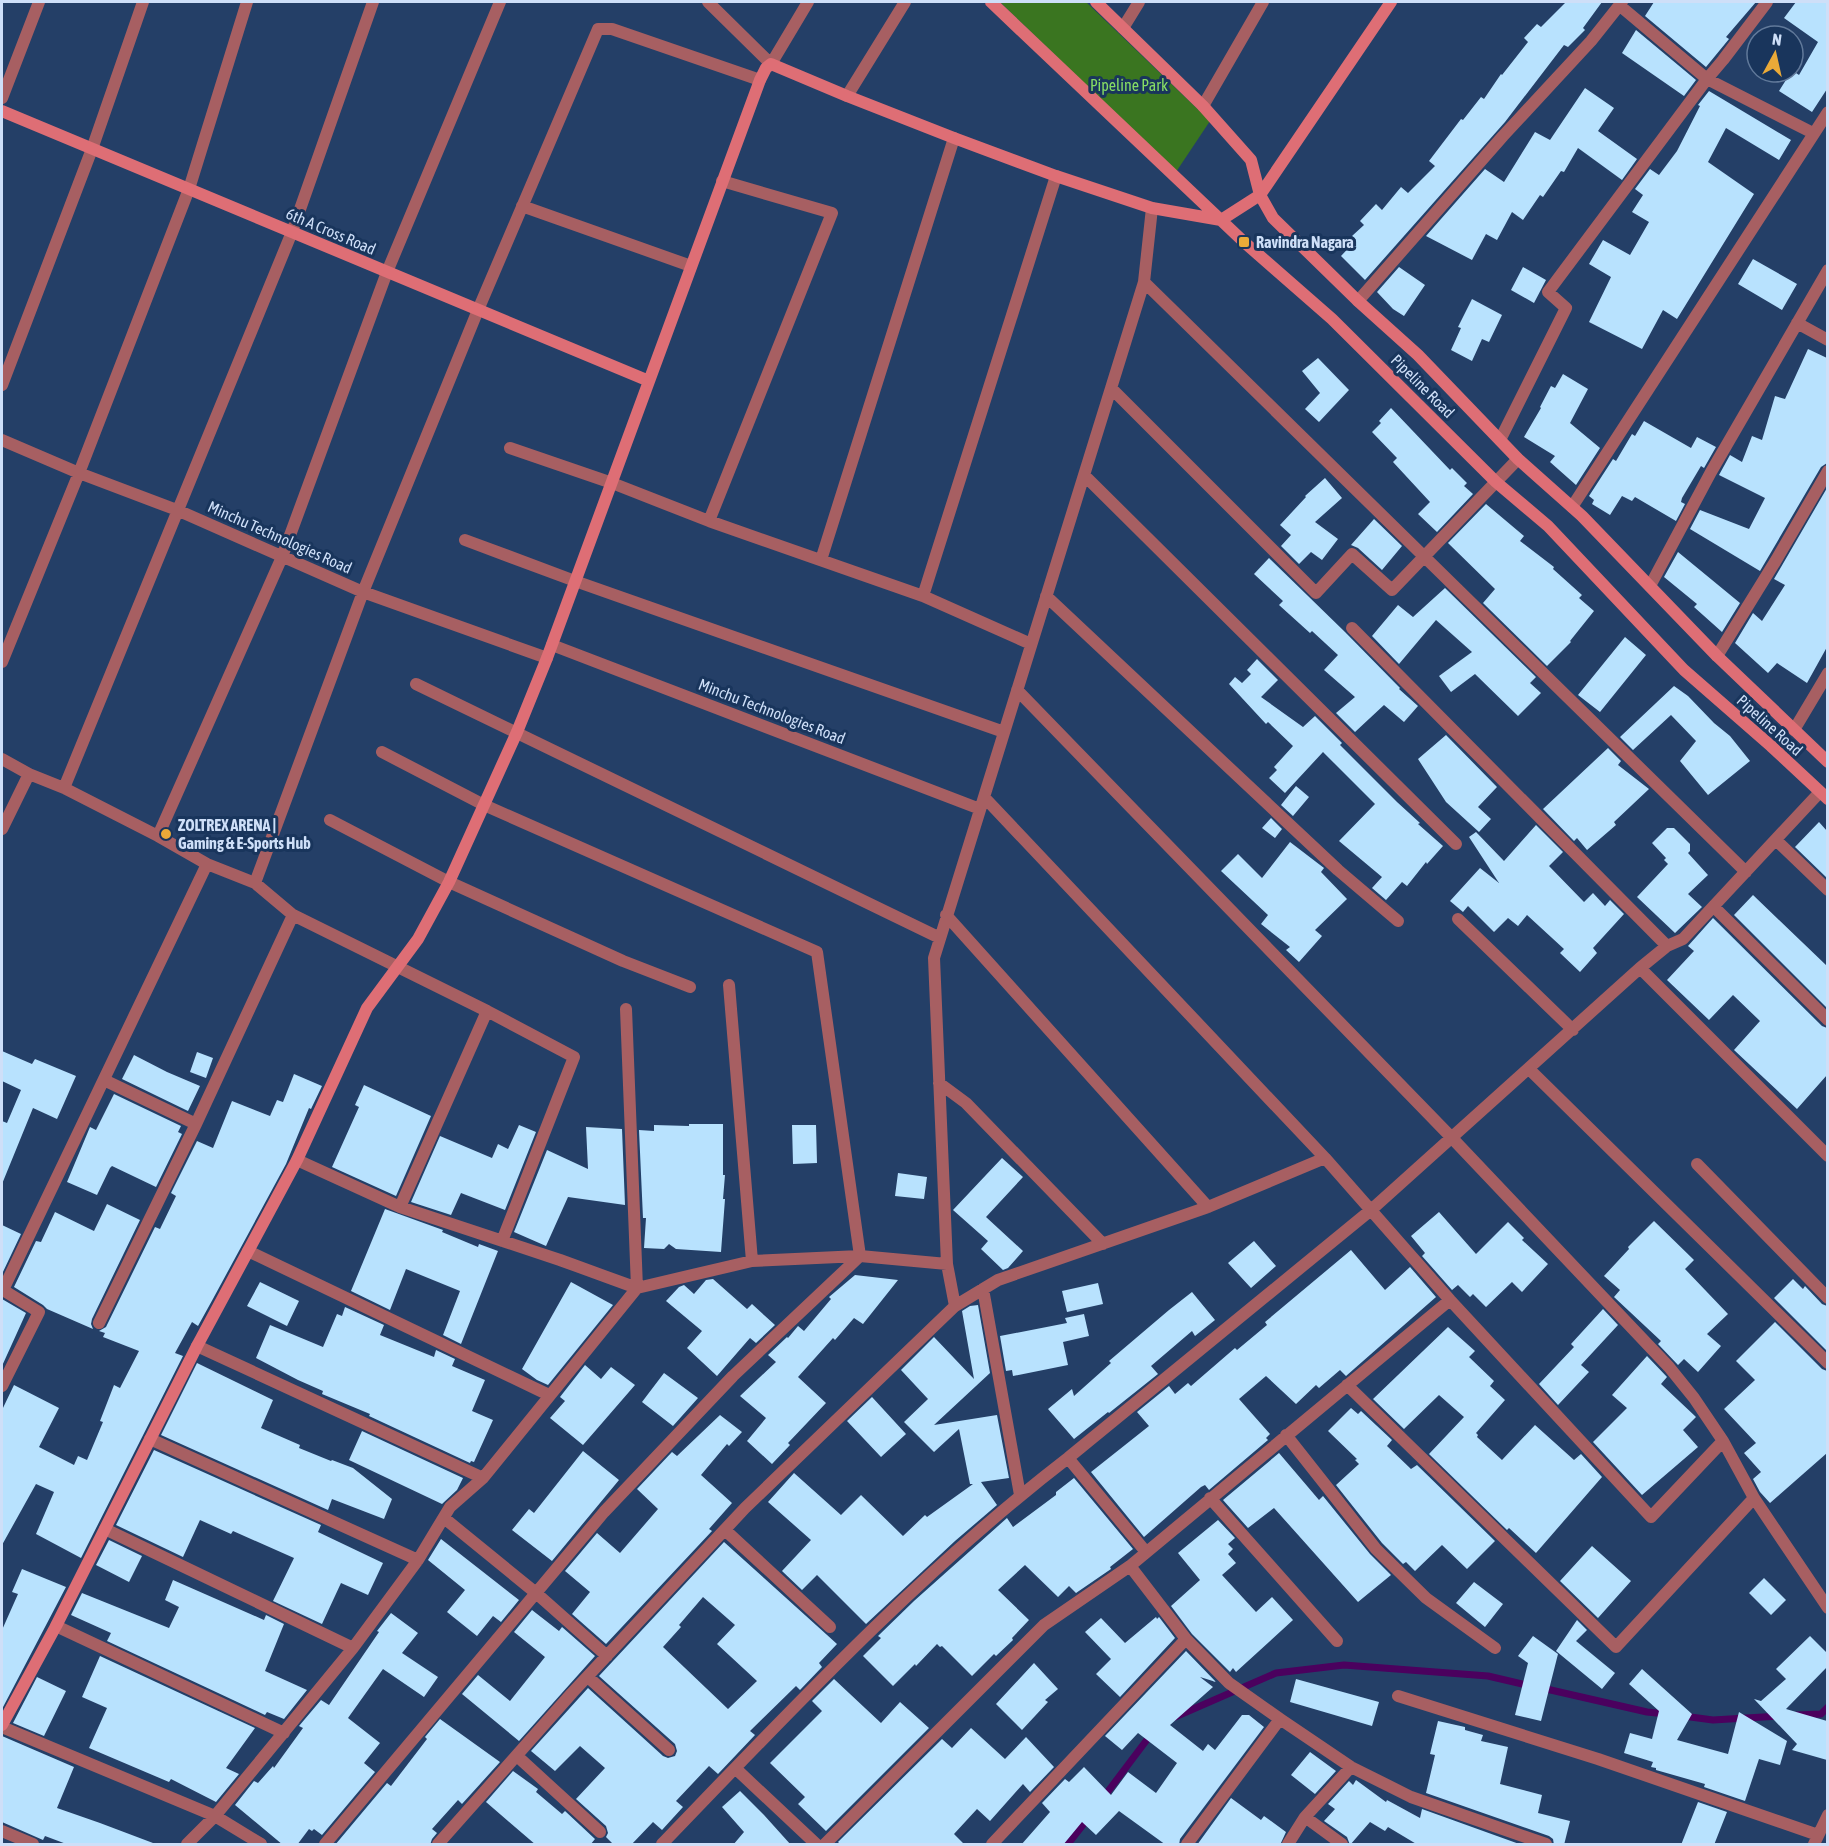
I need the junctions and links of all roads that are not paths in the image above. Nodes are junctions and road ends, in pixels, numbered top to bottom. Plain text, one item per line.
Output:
1 (39, 2) edge
2 (143, 2) edge
3 (247, 2) edge
4 (372, 2) edge
5 (500, 2) edge
6 (708, 2) edge
7 (808, 2) edge
8 (905, 2) edge
9 (991, 2) edge
10 (1096, 2) edge
11 (1139, 2) edge
12 (1263, 2) edge
13 (1391, 2) edge
14 (1767, 2) edge
15 (1620, 3) edge
16 (1123, 28) junction
17 (771, 64) junction
18 (1707, 79) junction
19 (760, 80) junction
20 (846, 96) junction
21 (2, 98) edge
22 (1203, 106) junction
23 (2, 111) edge
24 (1827, 112) edge
25 (1813, 133) junction
26 (954, 138) junction
27 (92, 148) junction
28 (1056, 176) junction
29 (722, 181) junction
30 (189, 189) junction
31 (1260, 195) junction
32 (522, 206) junction
33 (1152, 208) junction
34 (1221, 220) junction
35 (292, 232) junction
36 (691, 266) junction
37 (1827, 270) edge
38 (387, 272) junction
39 (1144, 282) junction
40 (1358, 302) junction
41 (478, 310) junction
42 (1797, 323) junction
43 (1827, 340) edge
44 (648, 381) junction
45 (2, 385) edge
46 (1111, 388) junction
47 (2, 440) edge
48 (1500, 440) junction
49 (510, 448) dead end
50 (1518, 459) junction
51 (1827, 471) edge
52 (80, 473) junction
53 (1084, 475) junction
54 (1496, 482) junction
55 (612, 483) junction
56 (1572, 507) junction
57 (177, 510) junction
58 (709, 521) junction
59 (465, 540) dead end
60 (282, 556) junction
61 (1424, 556) junction
62 (821, 560) junction
63 (575, 581) junction
64 (1650, 586) junction
65 (363, 592) junction
66 (923, 596) junction
67 (1046, 596) junction
68 (1352, 628) dead end
69 (1031, 644) junction
70 (552, 645) junction
71 (1717, 656) junction
72 (547, 658) junction
73 (2, 662) edge
74 (1827, 674) edge
75 (416, 684) dead end
76 (1017, 690) junction
77 (1794, 730) junction
78 (517, 732) junction
79 (1004, 732) junction
80 (382, 752) dead end
81 (2, 759) edge
82 (1827, 762) edge
83 (29, 774) junction
84 (64, 788) junction
85 (1824, 795) edge
86 (982, 803) junction
87 (484, 806) junction
88 (330, 820) dead end
89 (2, 830) edge
90 (158, 836) junction
91 (1776, 840) junction
92 (1456, 844) dead end
93 (207, 864) junction
94 (1746, 872) junction
95 (449, 882) junction
96 (255, 883) junction
97 (1827, 890) edge
98 (1714, 907) junction
99 (293, 915) junction
100 (946, 915) junction
101 (1458, 919) dead end
102 (1398, 921) dead end
103 (940, 938) junction
104 (1667, 946) junction
105 (398, 967) junction
106 (1640, 968) junction
107 (729, 985) dead end
108 (690, 987) dead end
109 (626, 1009) dead end
110 (487, 1011) junction
111 (1827, 1020) edge
112 (1573, 1030) junction
113 (1529, 1069) junction
114 (104, 1080) junction
115 (939, 1083) junction
116 (196, 1124) junction
117 (1452, 1138) junction
118 (1827, 1156) edge
119 (1325, 1158) junction
120 (297, 1160) junction
121 (1697, 1164) dead end
122 (400, 1207) junction
123 (1208, 1207) junction
124 (1371, 1210) junction
125 (502, 1241) junction
126 (1102, 1244) junction
127 (248, 1251) junction
128 (860, 1256) junction
129 (752, 1261) junction
130 (947, 1264) junction
131 (637, 1288) junction
132 (983, 1289) junction
133 (1827, 1298) edge
134 (1450, 1300) junction
135 (955, 1306) junction
136 (99, 1323) dead end
137 (196, 1346) junction
138 (1827, 1362) edge
139 (1347, 1385) junction
140 (2, 1386) edge
141 (549, 1395) junction
142 (1287, 1435) junction
143 (150, 1439) junction
144 (1723, 1441) junction
145 (1068, 1458) junction
146 (483, 1478) junction
147 (1020, 1495) junction
148 (1210, 1498) junction
149 (1755, 1498) junction
150 (444, 1518) junction
151 (105, 1529) junction
152 (725, 1530) junction
153 (1146, 1552) junction
154 (418, 1560) junction
155 (1130, 1566) junction
156 (536, 1593) junction
157 (1827, 1608) edge
158 (56, 1626) junction
159 (830, 1627) dead end
160 (1186, 1639) junction
161 (1337, 1641) dead end
162 (353, 1648) junction
163 (1495, 1648) dead end
164 (608, 1656) junction
165 (588, 1677) junction
166 (1398, 1696) dead end
167 (1280, 1719) junction
168 (2, 1726) edge
169 (284, 1732) junction
170 (669, 1750) dead end
171 (517, 1756) junction
172 (1351, 1767) junction
173 (735, 1768) junction
174 (1827, 1815) edge
175 (215, 1816) junction
176 (1305, 1817) junction
177 (2, 1831) edge
178 (600, 1832) dead end
179 (1816, 1840) edge
180 (33, 1845) edge
181 (187, 1845) edge
182 (261, 1845) edge
183 (325, 1845) edge
184 (438, 1845) edge
185 (662, 1845) edge
186 (816, 1845) edge
187 (825, 1845) edge
188 (992, 1845) edge
189 (1187, 1845) edge
190 (1288, 1845) edge
191 (1342, 1845) edge
192 (1545, 1845) edge

1 - 21 street
2 - 27 street
3 - 30 street
4 - 35 street
5 - 38 street
6 - 17 street
7 - 17 street
8 - 20 street
9 - 34 street, Pipeline Road
10 - 16 street, Pipeline Road
11 - 16 street
12 - 22 street
13 - 31 street
14 - 18 street
15 - 18 street
15 - 40 street
16 - 22 street, Pipeline Road
17 - 19 street
17 - 20 street
18 - 25 street
18 - 48 street
19 - 29 street
19 - 32 street
20 - 26 street
22 - 31 street, Pipeline Road
23 - 27 street, 6th A Cross Road
24 - 25 street
25 - 56 street
26 - 28 street
26 - 62 street
27 - 30 street, 6th A Cross Road
27 - 45 street
28 - 33 street
28 - 66 street
29 - 36 street
29 - 58 street
30 - 35 street, 6th A Cross Road
30 - 52 street
31 - 34 street
31 - 40 street, Pipeline Road
32 - 36 street
32 - 41 street
33 - 34 street
33 - 39 street
34 - 54 street, Pipeline Road
35 - 38 street, 6th A Cross Road
35 - 57 street
36 - 44 street
37 - 42 street
38 - 41 street, 6th A Cross Road
38 - 60 street
39 - 46 street
39 - 61 street
40 - 48 street, Pipeline Road
41 - 44 street, 6th A Cross Road
41 - 65 street
42 - 43 street
42 - 64 street
44 - 55 street
46 - 53 street
46 - 61 street
47 - 52 street, Minchu Technologies Road
48 - 50 street, Pipeline Road
49 - 55 street
50 - 54 street
50 - 56 street, Pipeline Road
51 - 71 street
52 - 57 street, Minchu Technologies Road
52 - 73 street
53 - 67 street
53 - 92 street
54 - 61 street
54 - 85 street, Pipeline Road
55 - 58 street
55 - 63 street
56 - 64 street, Pipeline Road
57 - 60 street, Minchu Technologies Road
57 - 84 street
58 - 62 street
59 - 63 street
60 - 65 street, Minchu Technologies Road
60 - 90 street
61 - 94 street
62 - 66 street
63 - 70 street
63 - 79 street
64 - 71 street, Pipeline Road
65 - 72 street, Minchu Technologies Road
65 - 96 street
66 - 69 street
67 - 69 street
67 - 102 street
68 - 104 street
69 - 76 street
70 - 72 street
70 - 86 street, Minchu Technologies Road
71 - 77 street, Pipeline Road
72 - 78 street
74 - 77 street
75 - 78 street
76 - 79 street
76 - 117 street
77 - 82 street, Pipeline Road
78 - 87 street
78 - 103 street
79 - 86 street
80 - 87 street
81 - 83 street
83 - 84 street
83 - 89 street
84 - 90 street
85 - 91 street
86 - 100 street
86 - 119 street
87 - 95 street
87 - 128 street
88 - 95 street
90 - 93 street
91 - 94 street
91 - 97 street
93 - 96 street
93 - 114 street
94 - 98 street
95 - 105 street
95 - 108 street
96 - 99 street
98 - 104 street
98 - 111 street
99 - 105 street
99 - 116 street
100 - 103 street
100 - 123 street
101 - 112 street
103 - 115 street
104 - 106 street
105 - 110 street
105 - 120 street
106 - 112 street
106 - 118 street
107 - 129 street
109 - 131 street
110 - 122 street
110 - 125 street
112 - 113 street
113 - 117 street
113 - 138 street
114 - 116 street
114 - 140 street
115 - 126 street
115 - 130 street
116 - 136 street
117 - 124 street
117 - 144 street
119 - 123 street
119 - 124 street
120 - 122 street
120 - 127 street
121 - 133 street
122 - 125 street
123 - 126 street
124 - 134 street
124 - 145 street
125 - 131 street
126 - 132 street
127 - 137 street
127 - 141 street
128 - 129 street
128 - 130 street
128 - 156 street
129 - 131 street
130 - 135 street
131 - 141 street
132 - 135 street
132 - 147 street
134 - 139 street
134 - 144 street
135 - 152 street
137 - 143 street
137 - 146 street
139 - 142 street
139 - 149 street
141 - 146 street
142 - 148 street
142 - 163 street
143 - 151 street
143 - 154 street
144 - 149 street
145 - 147 street
145 - 153 street
146 - 150 street
147 - 173 street
148 - 153 street
148 - 161 street
149 - 157 street
150 - 154 street
150 - 156 street
151 - 158 street
151 - 162 street
152 - 159 street
152 - 164 street
153 - 155 street
154 - 162 street
155 - 160 street
155 - 187 street
156 - 164 street
156 - 183 street
158 - 168 street
158 - 169 street
160 - 167 street
160 - 188 street
162 - 169 street
164 - 165 street
165 - 170 street
165 - 171 street
166 - 179 street
167 - 172 street
167 - 189 street
168 - 175 street
169 - 175 street
171 - 178 street
171 - 184 street
172 - 176 street
172 - 192 street
173 - 185 street
173 - 186 street
174 - 179 street
175 - 181 street
175 - 182 street
176 - 190 street
176 - 191 street
177 - 180 street

